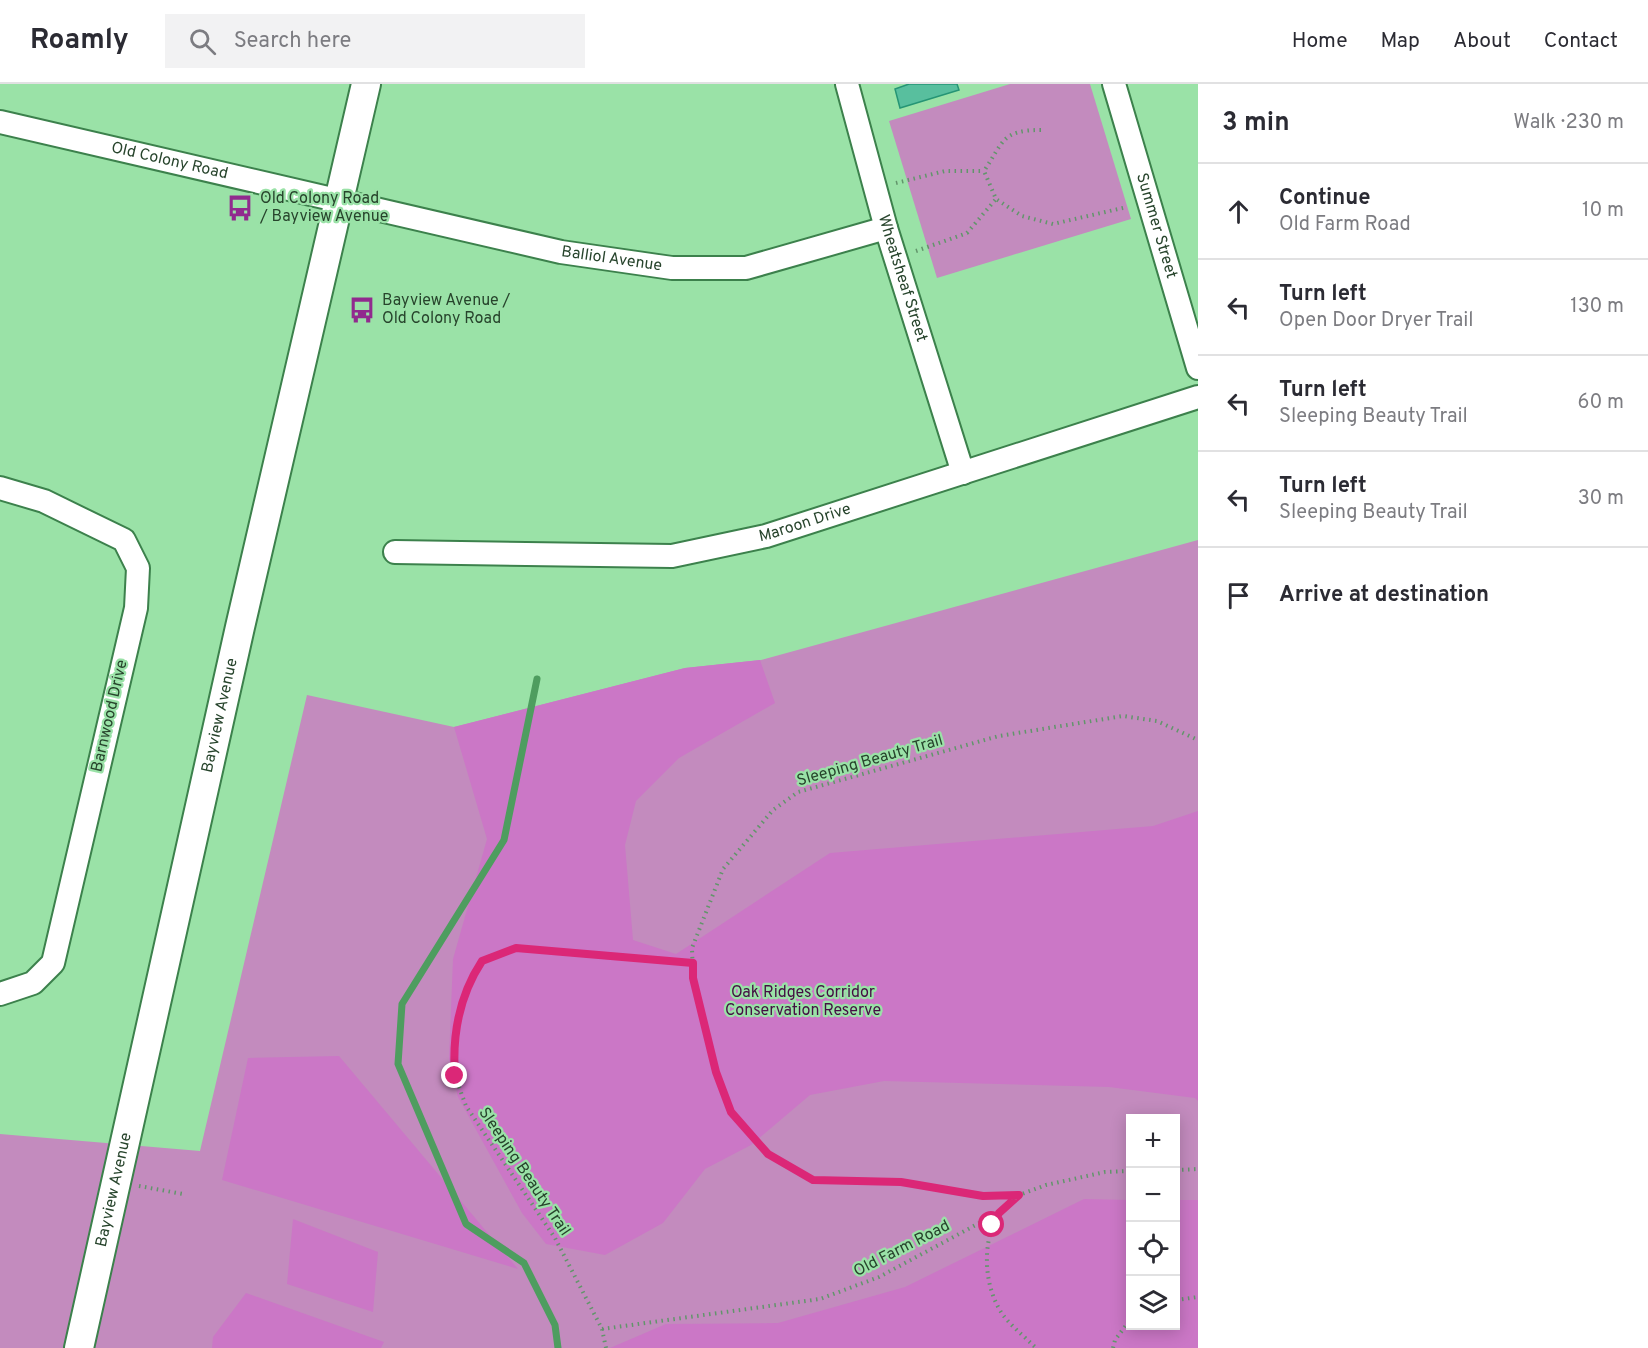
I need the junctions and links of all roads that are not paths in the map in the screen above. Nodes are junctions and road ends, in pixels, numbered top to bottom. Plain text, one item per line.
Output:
1 (366, 84) edge
2 (847, 84) edge
3 (1114, 84) edge
4 (0, 122) edge
5 (338, 202) junction
6 (886, 228) junction
7 (1198, 368) edge
8 (1198, 397) edge
9 (963, 473) junction
10 (0, 488) edge
11 (395, 552) dead end
12 (0, 994) edge
13 (79, 1348) edge

1 - 5 main road, Bayview Avenue
2 - 6 street, Wheatsheaf Street
3 - 7 street, Summer Street
4 - 5 street, Old Colony Road
5 - 6 street, Balliol Avenue
5 - 13 main road, Bayview Avenue
6 - 9 street, Wheatsheaf Street
8 - 9 street, Maroon Drive
9 - 11 street, Maroon Drive
10 - 12 street, Barnwood Drive

